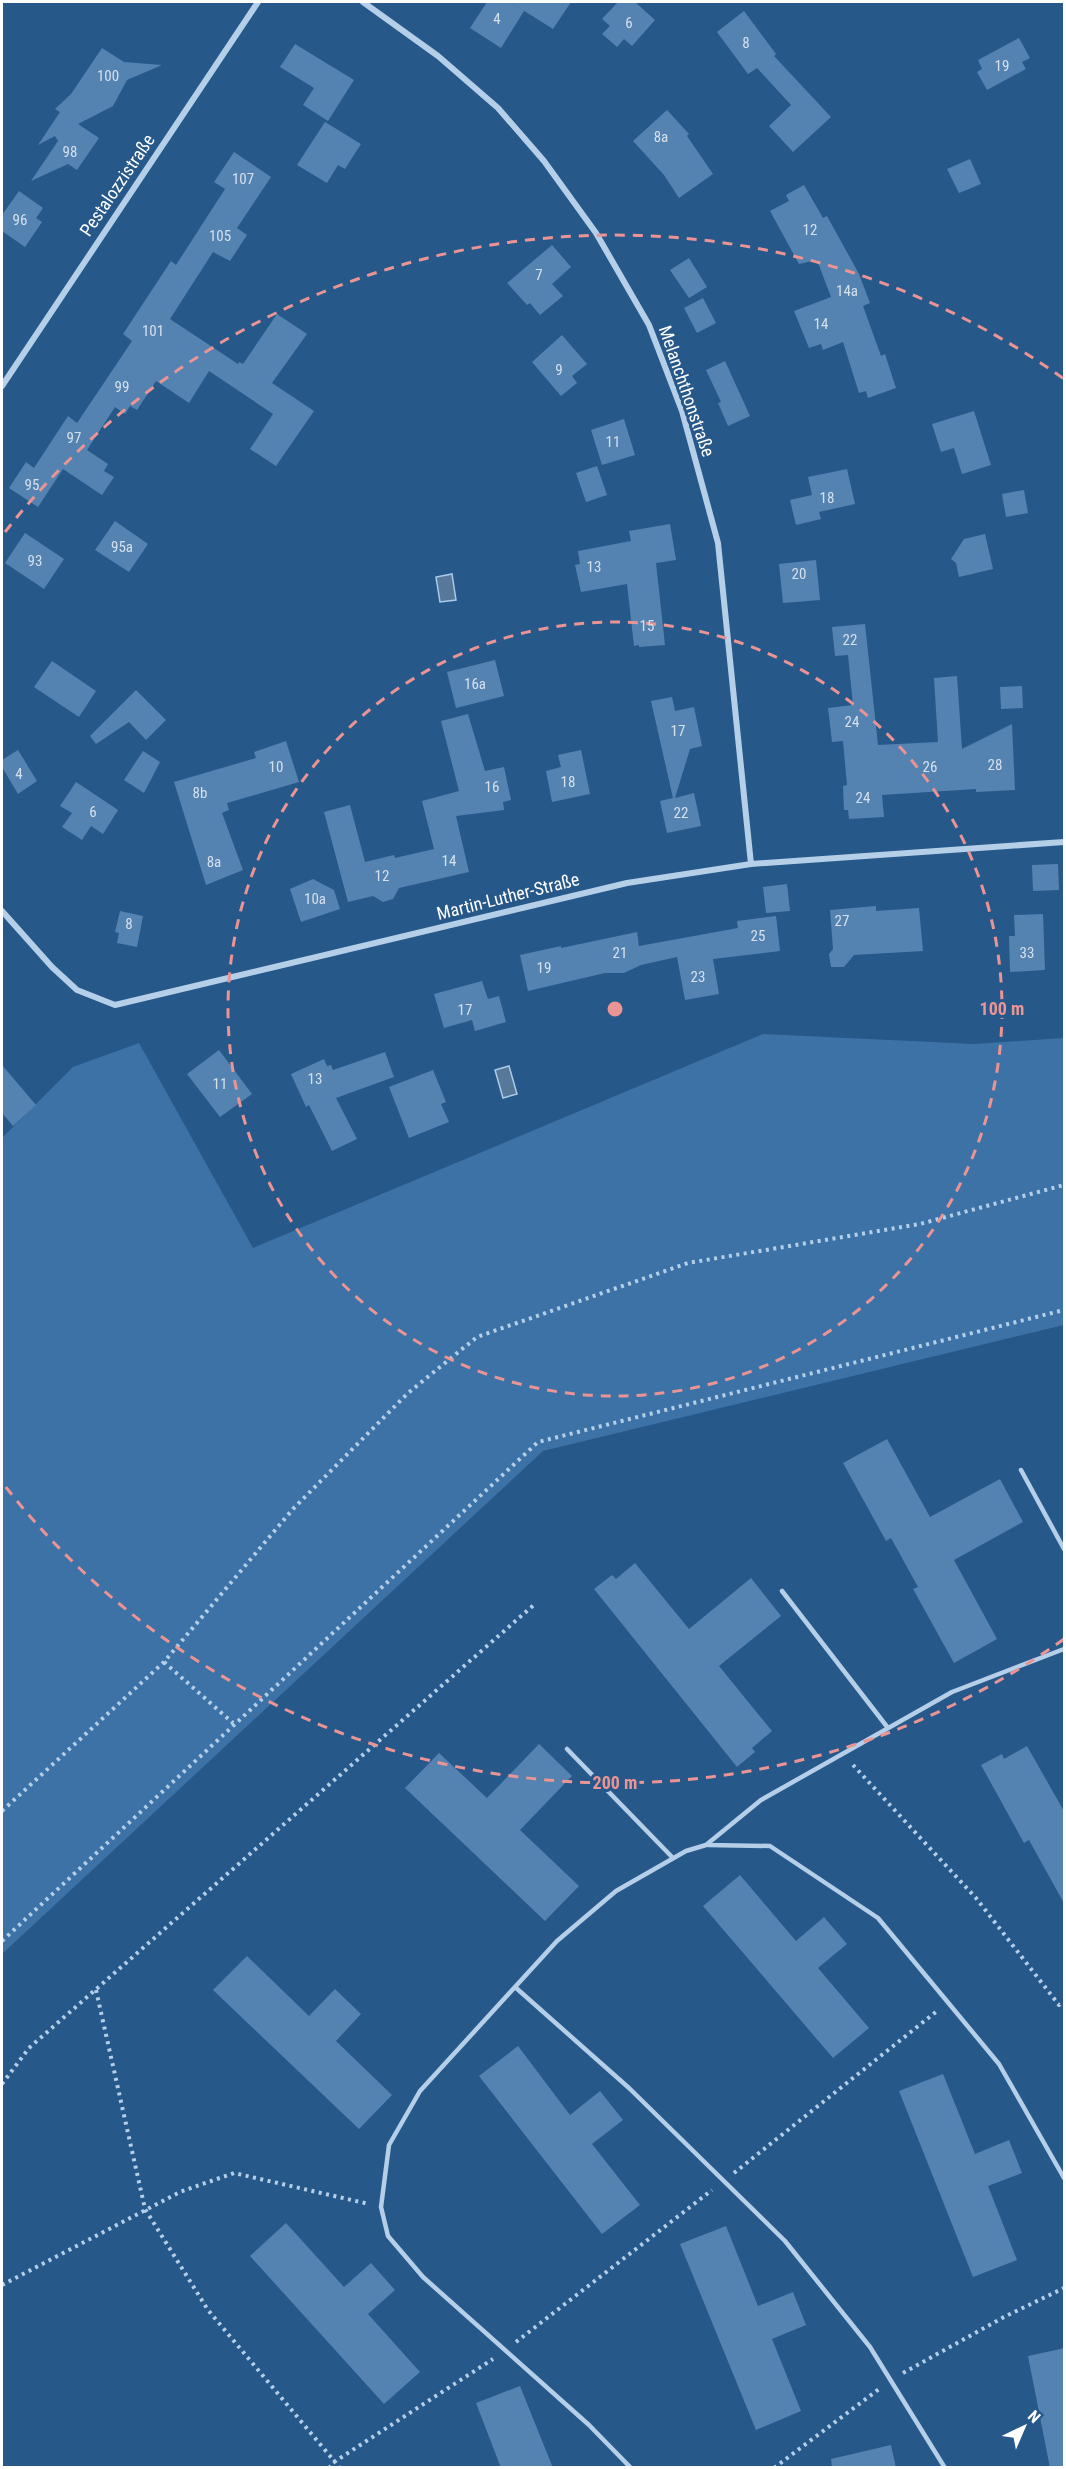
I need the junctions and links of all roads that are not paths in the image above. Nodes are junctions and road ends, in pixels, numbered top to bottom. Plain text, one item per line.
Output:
1 (258, 2) edge
2 (363, 2) edge
3 (2, 386) edge
4 (1065, 842) edge
5 (751, 864) junction
6 (2, 911) edge
7 (1021, 1470) dead end
8 (1065, 1549) edge
9 (782, 1591) dead end
10 (1065, 1649) edge
11 (888, 1728) junction
12 (567, 1749) dead end
13 (706, 1845) junction
14 (673, 1858) junction
15 (516, 1987) junction
16 (1065, 2178) edge
17 (631, 2468) edge
18 (945, 2468) edge

1 - 3 street, Pestalozzistraße
2 - 5 street, Melanchthonstraße
4 - 5 street, Martin-Luther-Straße
5 - 6 street, Martin-Luther-Straße
7 - 8 lane
9 - 11 lane
10 - 11 lane
11 - 13 lane
12 - 14 lane
13 - 14 lane
13 - 16 lane
14 - 15 lane
15 - 17 lane
15 - 18 lane

